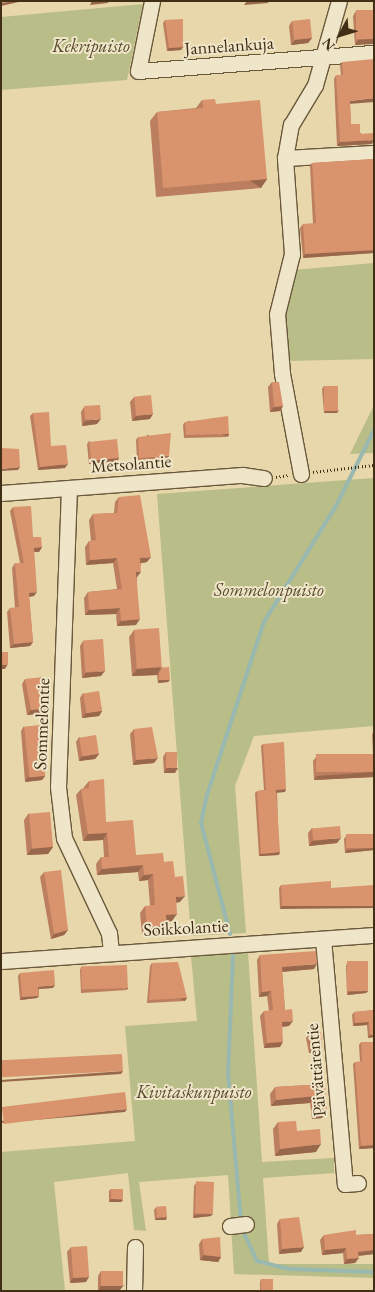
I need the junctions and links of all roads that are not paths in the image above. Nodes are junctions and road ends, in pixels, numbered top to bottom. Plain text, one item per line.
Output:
1 (152, 1) edge
2 (339, 1) edge
3 (374, 53) edge
4 (322, 58) junction
5 (374, 153) edge
6 (285, 158) junction
7 (301, 474) dead end
8 (264, 478) dead end
9 (69, 488) junction
10 (1, 493) edge
11 (374, 936) edge
12 (324, 939) junction
13 (111, 951) junction
14 (1, 961) edge
15 (358, 1183) dead end
16 (246, 1224) dead end
17 (230, 1226) dead end
18 (135, 1247) dead end
19 (134, 1291) edge

1 - 4 street, Jannelankuja
2 - 4 street
3 - 4 street, Jannelankuja
4 - 6 street
5 - 6 street
6 - 7 street
8 - 9 street, Metsolantie
9 - 10 street, Metsolantie
9 - 13 street, Sommelontie
11 - 12 street, Soikkolantie
12 - 13 street, Soikkolantie
12 - 15 street, Päivättärentie
13 - 14 street, Soikkolantie
16 - 17 street
18 - 19 street

